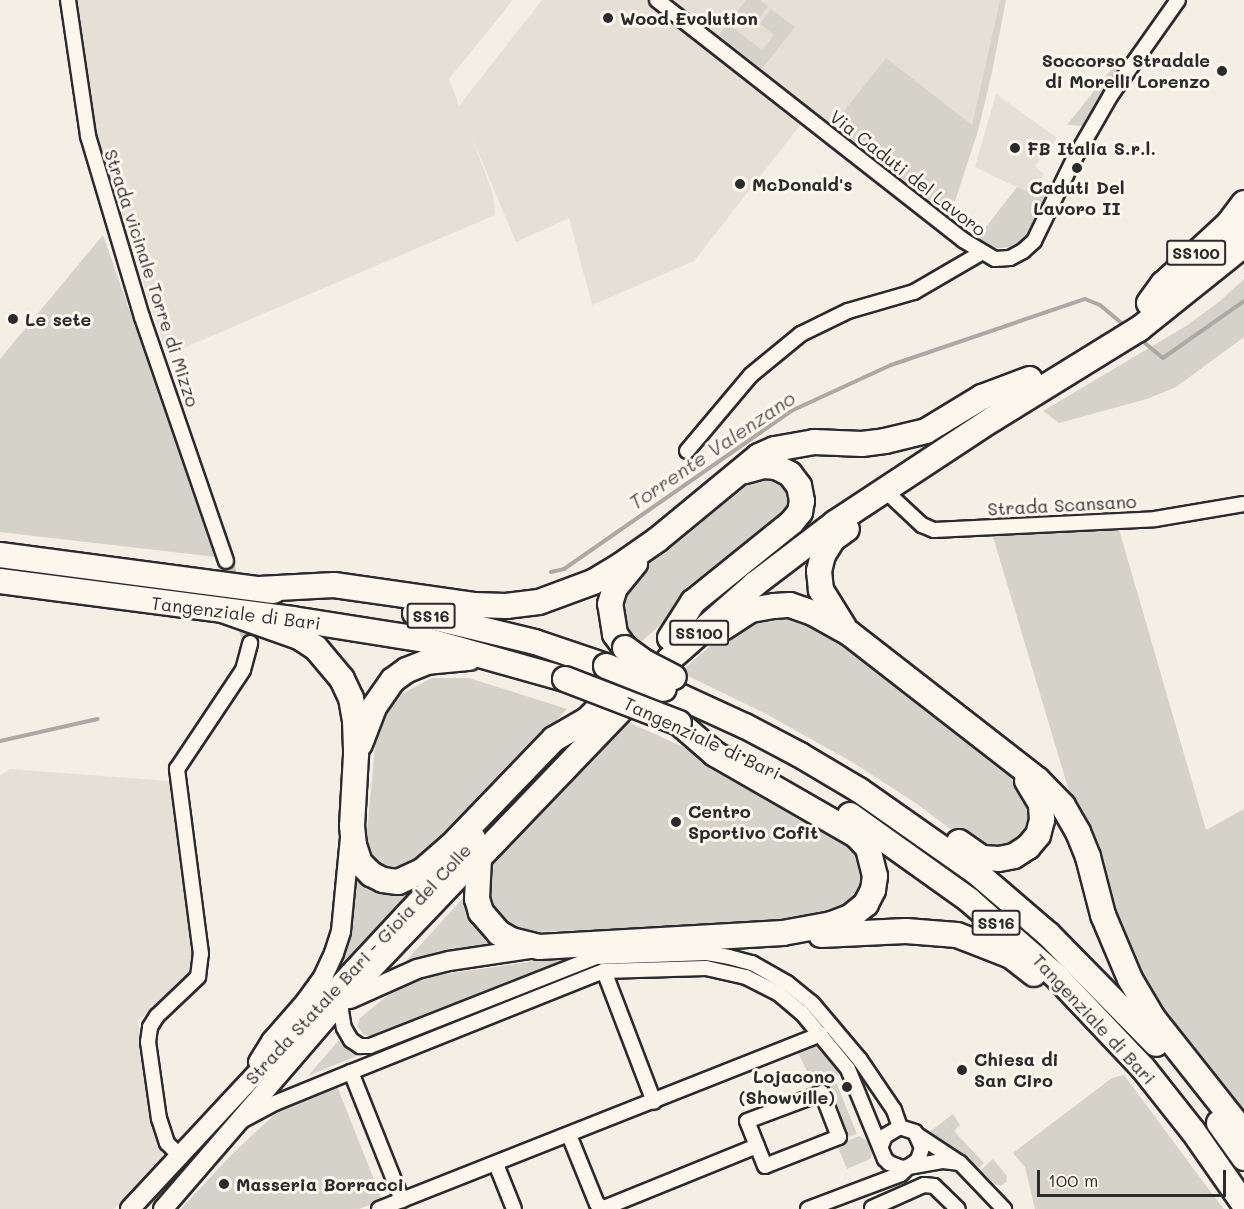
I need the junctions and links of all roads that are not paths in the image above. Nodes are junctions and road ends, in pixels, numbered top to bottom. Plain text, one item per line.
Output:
1 (68, 0) edge
2 (657, 0) edge
3 (1178, 0) edge
4 (1244, 203) edge
5 (1244, 224) edge
6 (1244, 245) edge
7 (981, 252) junction
8 (1244, 263) edge
9 (1142, 314) junction
10 (1030, 379) junction
11 (951, 448) junction
12 (687, 450) dead end
13 (742, 472) junction
14 (893, 498) junction
15 (1244, 504) edge
16 (657, 540) junction
17 (0, 555) edge
18 (226, 561) tunnel mouth
19 (0, 581) edge
20 (260, 589) junction
21 (225, 611) junction
22 (849, 633) junction
23 (250, 643) tunnel mouth
24 (498, 659) junction
25 (669, 666) junction
26 (587, 720) junction
27 (679, 723) junction
28 (1005, 756) junction
29 (356, 758) junction
30 (860, 790) junction
31 (352, 824) junction
32 (479, 858) junction
33 (783, 933) junction
34 (539, 947) junction
35 (604, 971) junction
36 (340, 1004) junction
37 (821, 1034) junction
38 (351, 1072) junction
39 (237, 1096) junction
40 (654, 1102) junction
41 (236, 1124) junction
42 (900, 1127) junction
43 (1244, 1133) edge
44 (569, 1135) junction
45 (919, 1136) junction
46 (757, 1146) junction
47 (883, 1153) junction
48 (181, 1157) junction
49 (1244, 1158) edge
50 (960, 1163) junction
51 (496, 1164) junction
52 (908, 1167) junction
53 (863, 1187) junction
54 (402, 1200) junction
55 (1244, 1205) edge
56 (873, 1208) edge
57 (130, 1209) edge
58 (163, 1209) edge
59 (379, 1209) edge
60 (514, 1209) edge
61 (808, 1209) edge
62 (958, 1209) edge
63 (1004, 1209) edge

1 - 18 street, Strada vicinale Torre di Mizzo
2 - 7 street, Via Caduti del Lavoro
3 - 7 street, Via Caduti del Lavoro
4 - 9 highway, SS100
5 - 9 highway, SS100
6 - 9 highway, SS100
7 - 12 street
8 - 9 highway, SS100
9 - 10 highway, SS100
9 - 11 highway, SS100
10 - 13 highway
10 - 25 highway, SS100
11 - 14 highway
11 - 25 highway, SS100
13 - 16 highway
13 - 25 highway
14 - 15 street, Strada Scansano
14 - 22 highway
16 - 20 highway
16 - 25 highway, bridge
17 - 20 highway, Tangenziale di Bari / SS16
19 - 21 highway, Tangenziale di Bari / SS16
20 - 25 highway, Tangenziale di Bari / SS16, bridge
21 - 24 highway, Tangenziale di Bari / SS16
21 - 29 highway
22 - 25 highway
22 - 28 highway
23 - 48 street
24 - 27 highway, Tangenziale di Bari / SS16, bridge
24 - 29 highway
25 - 26 highway, SS100
25 - 30 highway, Tangenziale di Bari / SS16
25 - 32 highway, SS100
26 - 31 highway, SS100
26 - 39 main road, Strada Statale Bari - Gioia del Colle / SS100
27 - 33 highway
27 - 55 highway, Tangenziale di Bari / SS16
28 - 30 highway
28 - 43 highway
29 - 31 highway
30 - 49 highway, Tangenziale di Bari / SS16
31 - 39 main road
32 - 34 highway
32 - 36 main road, Strada Statale Bari - Gioia del Colle / SS100
33 - 34 highway
33 - 55 highway
34 - 36 main road
35 - 37 street
35 - 38 street
35 - 40 street
36 - 41 main road, Strada Statale Bari - Gioia del Colle / SS100
36 - 42 street
37 - 40 street
37 - 47 street
38 - 41 street
38 - 54 street
39 - 48 main road, Strada Statale Bari - Gioia del Colle / SS100
40 - 44 street
41 - 58 main road, Strada Statale Bari - Gioia del Colle / SS100
42 - 45 street
42 - 47 street
44 - 46 street
44 - 51 street
45 - 50 street
45 - 52 street
46 - 46 street
47 - 52 street
47 - 53 street
48 - 57 main road, Strada Statale Bari - Gioia del Colle / SS100
50 - 52 street
50 - 63 street
51 - 54 street
51 - 60 street
52 - 53 street
53 - 56 street
53 - 61 street
54 - 59 street
56 - 62 street

